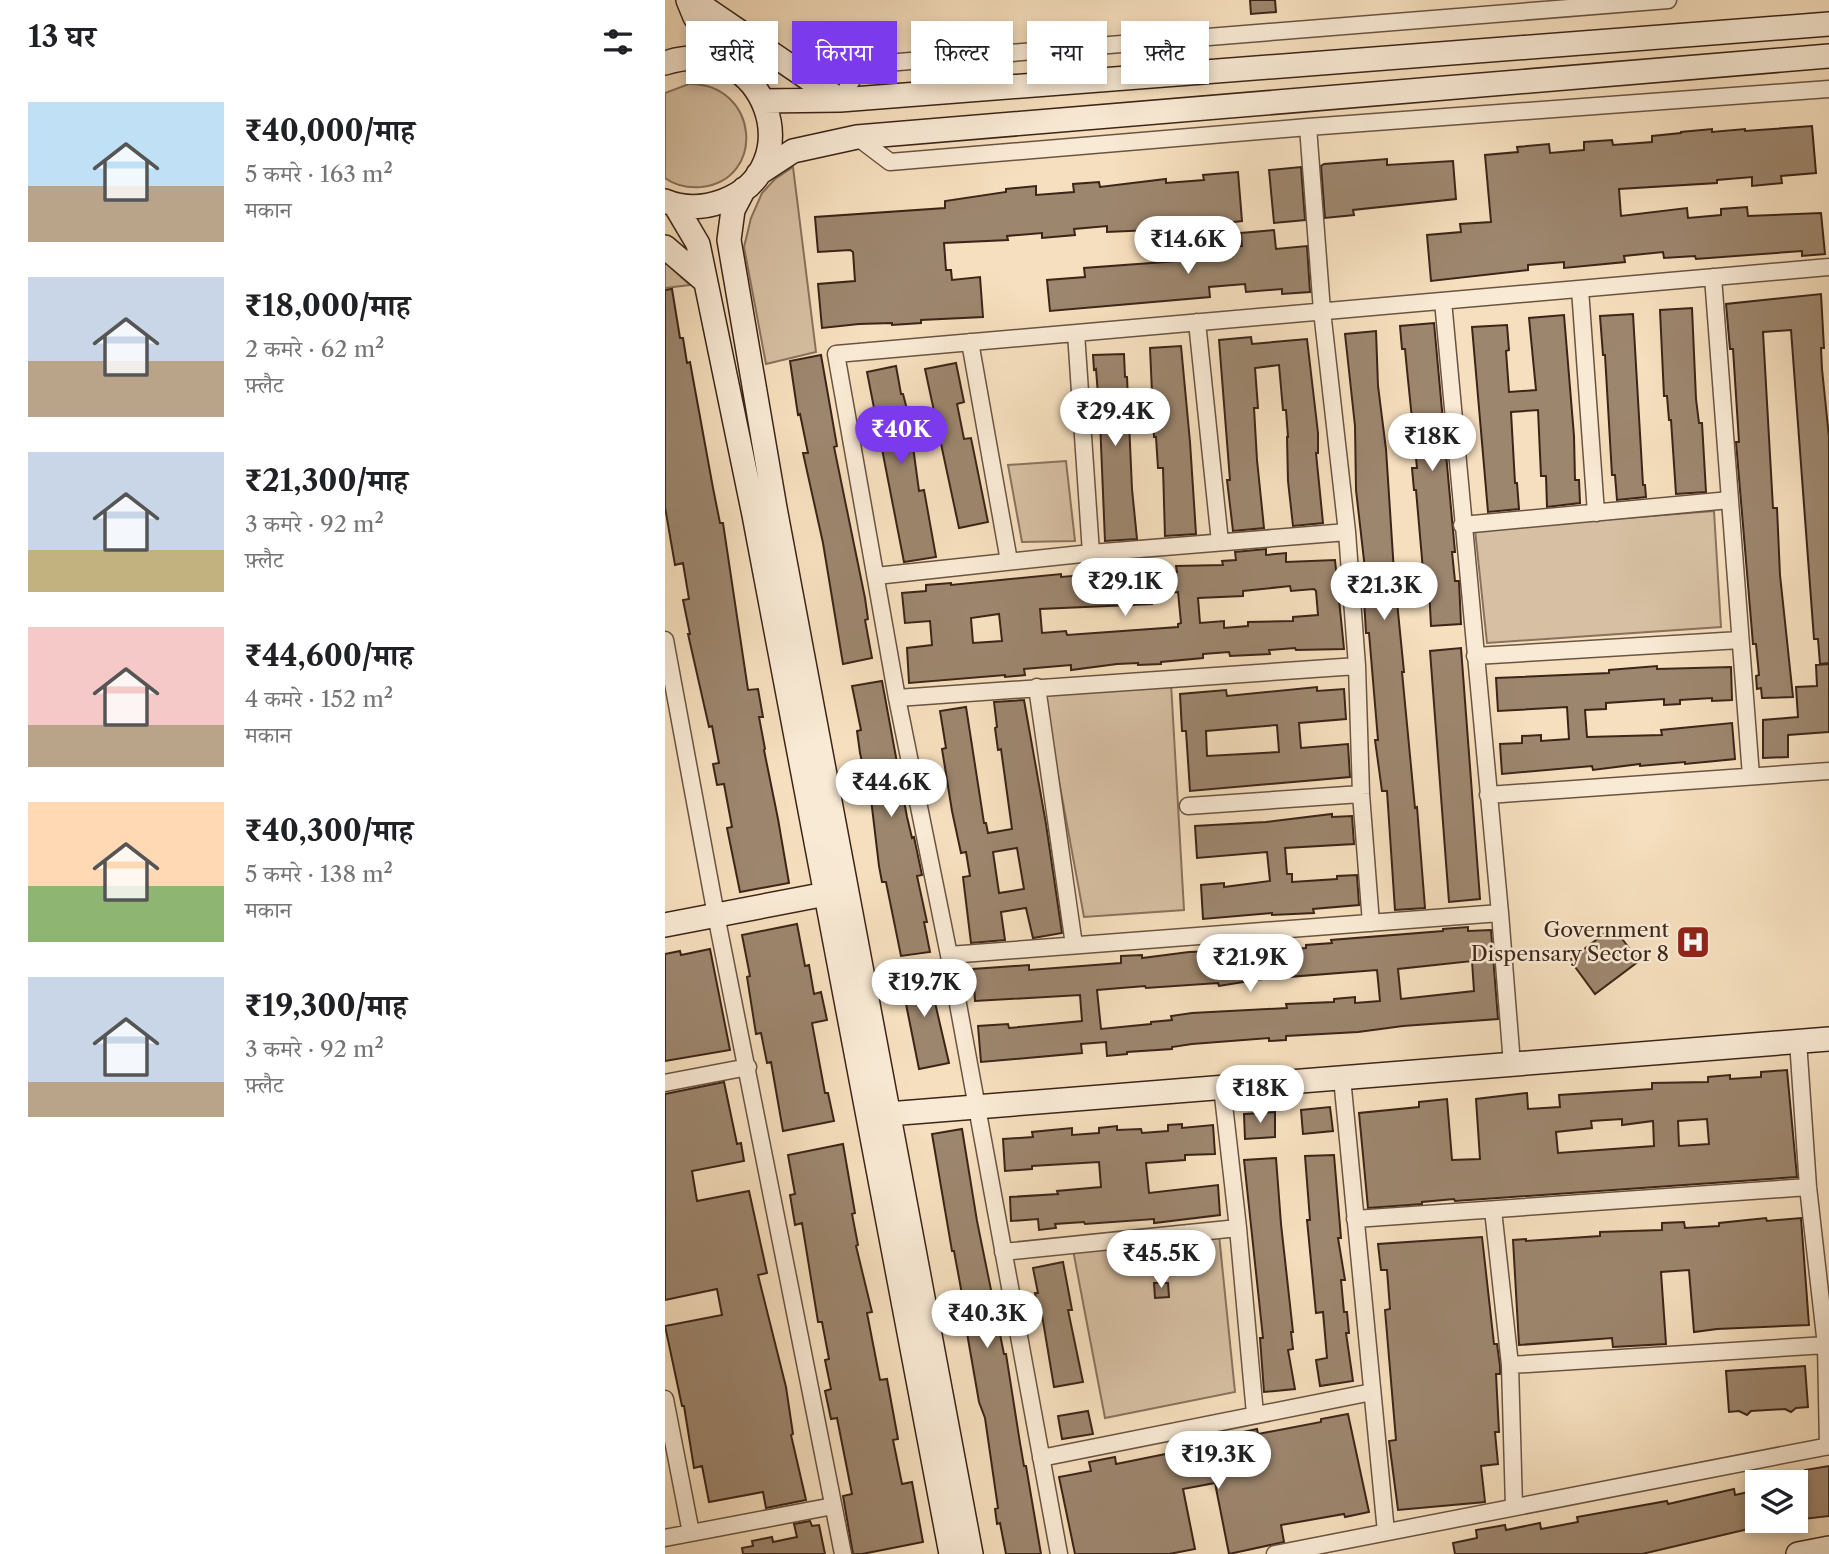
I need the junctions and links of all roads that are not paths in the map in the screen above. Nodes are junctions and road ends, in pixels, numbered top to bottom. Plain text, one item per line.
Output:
1 (688, 0) edge
2 (693, 0) edge
3 (1668, 0) edge
4 (1599, 3) edge
5 (698, 21) edge
6 (1829, 24) edge
7 (1829, 56) edge
8 (686, 58) edge
9 (665, 63) edge
10 (753, 84) edge
11 (1829, 89) edge
12 (840, 100) junction
13 (763, 101) junction
14 (1308, 127) junction
15 (857, 137) junction
16 (751, 182) junction
17 (670, 203) edge
18 (665, 247) edge
19 (1829, 267) edge
20 (1713, 277) junction
21 (705, 281) junction
22 (1580, 289) junction
23 (1443, 300) junction
24 (1322, 311) junction
25 (1197, 322) junction
26 (1076, 332) junction
27 (970, 342) junction
28 (1730, 500) junction
29 (1595, 513) junction
30 (1462, 525) junction
31 (1347, 532) junction
32 (1220, 542) junction
33 (1091, 553) junction
34 (1009, 561) junction
35 (876, 576) junction
36 (665, 640) edge
37 (1740, 640) junction
38 (1475, 656) junction
39 (1357, 666) junction
40 (668, 671) edge
41 (1037, 687) junction
42 (897, 698) junction
43 (1829, 771) edge
44 (1751, 776) junction
45 (1361, 794) junction
46 (1488, 795) junction
47 (1188, 806) dead end
48 (826, 894) junction
49 (1500, 913) junction
50 (716, 915) junction
51 (1371, 923) junction
52 (665, 925) edge
53 (1074, 946) junction
54 (949, 955) junction
55 (1829, 1039) edge
56 (1798, 1041) junction
57 (1512, 1064) junction
58 (748, 1067) junction
59 (1342, 1078) junction
60 (665, 1083) edge
61 (1222, 1087) junction
62 (977, 1107) junction
63 (888, 1114) junction
64 (1808, 1187) junction
65 (1493, 1210) junction
66 (1355, 1219) junction
67 (1238, 1228) junction
68 (1003, 1252) junction
69 (1826, 1345) junction
70 (1510, 1365) junction
71 (1372, 1392) junction
72 (665, 1404) edge
73 (1255, 1414) junction
74 (1828, 1446) edge
75 (1041, 1458) junction
76 (833, 1506) junction
77 (1514, 1507) junction
78 (1385, 1532) junction
79 (691, 1533) junction
80 (665, 1538) edge
81 (1829, 1548) edge
82 (842, 1554) edge
83 (951, 1554) edge
84 (971, 1554) edge
85 (1059, 1554) edge
86 (1275, 1554) edge
87 (1798, 1554) edge

1 - 5 street
2 - 12 street
3 - 4 street
4 - 12 street
6 - 12 street
7 - 15 street
8 - 9 street
10 - 13 street
11 - 14 street
12 - 13 street
13 - 16 street
14 - 15 street
14 - 24 street
15 - 16 street
16 - 17 street
16 - 63 street
17 - 21 street
18 - 21 street
19 - 20 street
20 - 22 street
20 - 28 street
21 - 48 street
22 - 23 street
22 - 29 street
23 - 24 street
23 - 30 street
24 - 25 street
24 - 31 street
25 - 26 street
25 - 32 street
26 - 27 street
26 - 33 street
27 - 34 street
27 - 35 street
28 - 29 street
28 - 37 street
29 - 30 street
30 - 38 street
31 - 32 street
31 - 39 street
32 - 33 street
33 - 34 street
34 - 35 street
35 - 42 street
36 - 40 street
37 - 38 street
37 - 44 street
38 - 46 street
39 - 41 street
39 - 45 street
40 - 50 street
41 - 42 street
41 - 53 street
42 - 54 street
43 - 44 street
44 - 46 street
45 - 47 street
45 - 51 street
46 - 49 street
48 - 50 street
48 - 83 street
49 - 51 street
49 - 57 street
50 - 52 street
50 - 58 street
51 - 53 street
53 - 54 street
54 - 62 street
55 - 56 street
56 - 57 street
56 - 64 street
57 - 59 street
58 - 60 street
58 - 76 street
59 - 61 street
59 - 66 street
61 - 62 street
61 - 67 street
62 - 63 street
62 - 68 street
63 - 84 street
64 - 65 street
64 - 69 street
65 - 66 street
65 - 70 street
66 - 71 street
67 - 68 street
67 - 73 street
68 - 75 street
69 - 70 street
69 - 74 street
70 - 77 street
71 - 73 street
71 - 78 street
72 - 79 street
73 - 75 street
74 - 77 street
75 - 85 street
76 - 79 street
76 - 82 street
77 - 78 street
78 - 86 street
79 - 80 street
81 - 87 street

